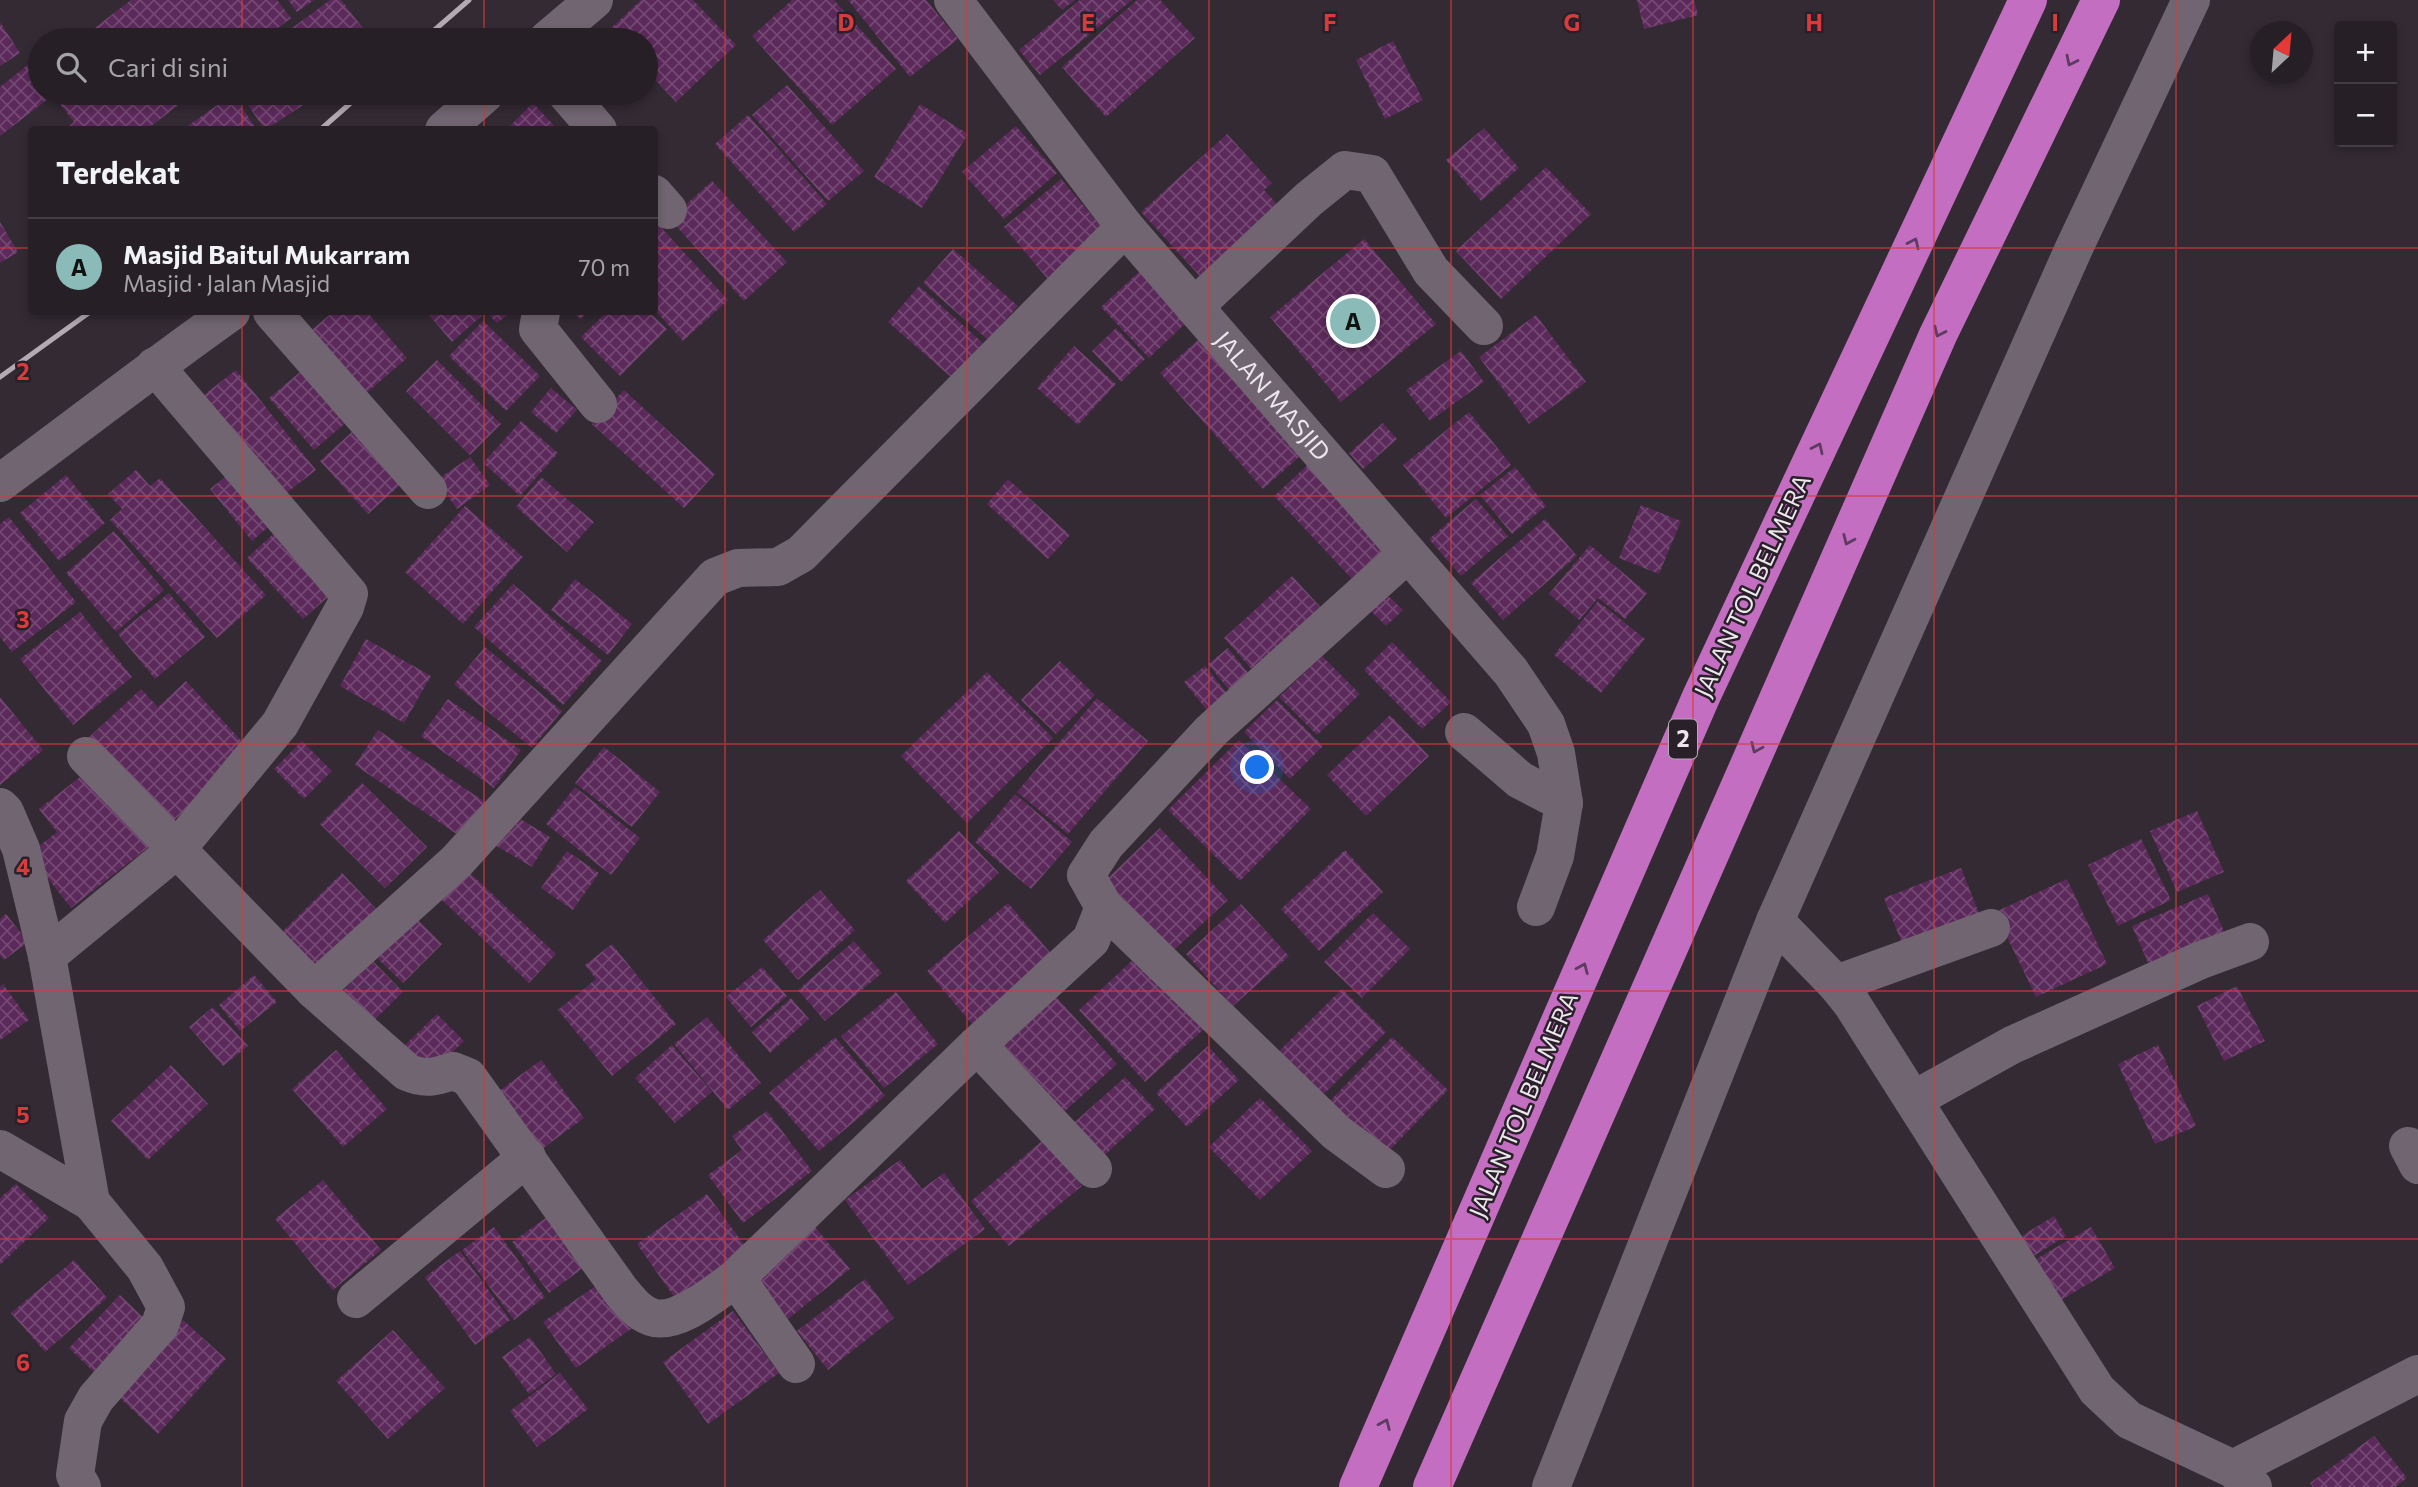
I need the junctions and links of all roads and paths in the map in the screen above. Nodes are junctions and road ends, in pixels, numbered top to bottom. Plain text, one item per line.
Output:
1 (594, 0) edge
2 (953, 0) edge
3 (2028, 0) edge
4 (2101, 0) edge
5 (2191, 0) edge
6 (561, 28) edge
7 (474, 105) edge
8 (576, 105) edge
9 (453, 126) edge
10 (595, 126) edge
11 (1125, 227) junction
12 (1194, 307) junction
13 (227, 315) edge
14 (275, 315) edge
15 (540, 315) edge
16 (1484, 326) dead end
17 (155, 366) junction
18 (598, 404) dead end
19 (0, 483) edge
20 (428, 490) dead end
21 (1407, 554) junction
22 (1464, 732) dead end
23 (86, 757) dead end
24 (1564, 803) junction
25 (0, 807) edge
26 (176, 850) junction
27 (1104, 907) junction
28 (1536, 907) dead end
29 (1775, 921) junction
30 (1991, 928) dead end
31 (2250, 942) dead end
32 (47, 956) junction
33 (1836, 984) junction
34 (314, 990) junction
35 (977, 1045) junction
36 (1913, 1100) junction
37 (0, 1149) edge
38 (527, 1157) junction
39 (1093, 1169) dead end
40 (1386, 1170) dead end
41 (91, 1202) junction
42 (736, 1278) junction
43 (356, 1299) dead end
44 (796, 1364) dead end
45 (2418, 1374) edge
46 (2243, 1478) edge
47 (82, 1487) edge
48 (1358, 1487) edge
49 (1432, 1487) edge
50 (1551, 1487) edge

1 - 6 street
2 - 11 street, JALAN MASJID
48 -> 3 highway, JALAN TOL BELMERA / 2
4 -> 49 highway
5 - 29 street
7 - 9 street
8 - 10 street
11 - 12 street, JALAN MASJID
11 - 34 street
12 - 16 street
12 - 21 street, JALAN MASJID
13 - 17 street
14 - 20 street
15 - 18 street
17 - 19 street
17 - 26 street
21 - 24 street, JALAN MASJID
21 - 27 street
22 - 24 street
23 - 26 street
24 - 28 street, JALAN MASJID
25 - 32 street
26 - 32 street
26 - 34 street
27 - 35 street
27 - 40 street
29 - 33 street
29 - 50 street
30 - 33 street
31 - 36 street
32 - 41 street
33 - 36 street
34 - 38 street
35 - 39 street
35 - 42 street
36 - 46 street
37 - 41 street
38 - 42 street
38 - 43 street
41 - 47 street
42 - 44 street
45 - 46 street

